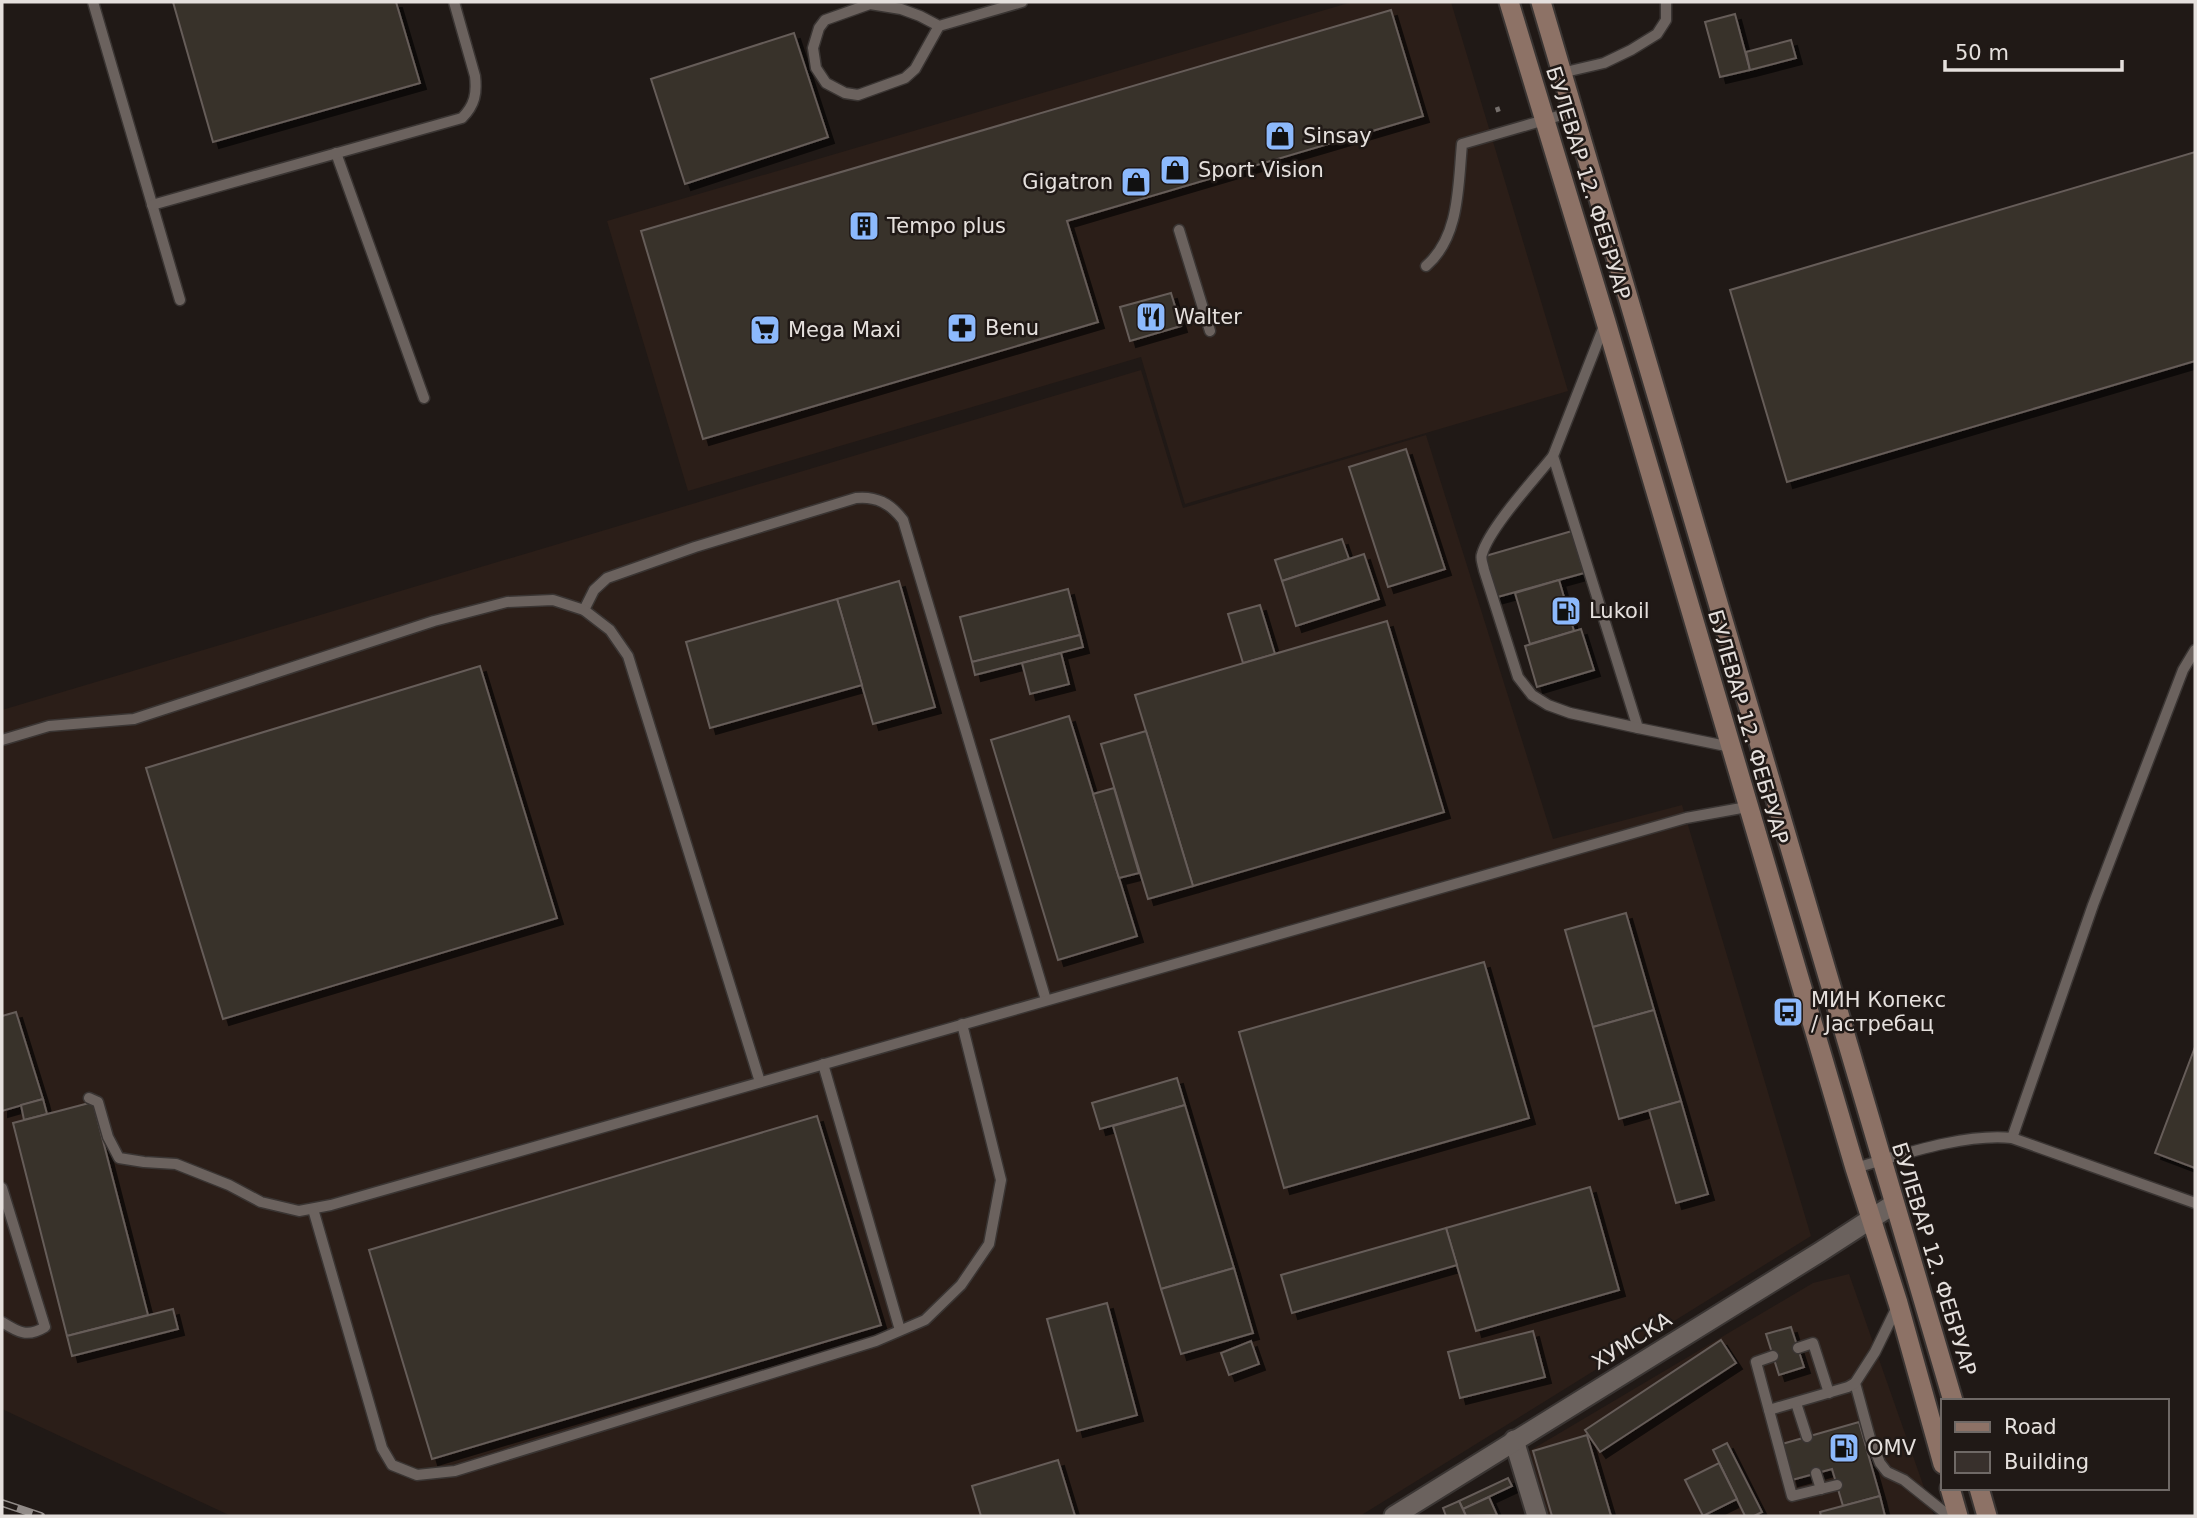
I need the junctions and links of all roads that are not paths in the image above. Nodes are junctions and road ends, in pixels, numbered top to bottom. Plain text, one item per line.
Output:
1 (93, 2) edge
2 (454, 2) edge
3 (1022, 2) edge
4 (1509, 2) edge
5 (1541, 2) edge
6 (1666, 2) edge
7 (939, 26) junction
8 (1561, 72) junction
9 (1573, 112) junction
10 (1546, 120) junction
11 (336, 153) junction
12 (152, 205) junction
13 (1179, 230) dead end
14 (1426, 266) dead end
15 (180, 300) dead end
16 (1606, 322) junction
17 (1210, 331) dead end
18 (424, 398) dead end
19 (1553, 456) junction
20 (584, 610) junction
21 (2195, 649) edge
22 (1637, 729) junction
23 (2, 740) edge
24 (1731, 747) junction
25 (1747, 807) junction
26 (1046, 1000) junction
27 (962, 1024) junction
28 (823, 1064) junction
29 (760, 1082) junction
30 (89, 1098) dead end
31 (2012, 1138) junction
32 (1881, 1161) junction
33 (1855, 1168) junction
34 (2, 1188) edge
35 (2195, 1203) edge
36 (1894, 1204) junction
37 (313, 1209) junction
38 (1870, 1219) junction
39 (1898, 1303) junction
40 (2, 1322) edge
41 (900, 1330) junction
42 (1798, 1348) dead end
43 (1773, 1356) dead end
44 (1854, 1383) junction
45 (1829, 1393) junction
46 (1952, 1399) edge
47 (1796, 1402) junction
48 (1769, 1410) junction
49 (1807, 1437) dead end
50 (1514, 1440) junction
51 (1941, 1457) edge
52 (1887, 1472) junction
53 (1816, 1473) dead end
54 (1874, 1475) dead end
55 (1837, 1485) dead end
56 (1821, 1489) junction
57 (1951, 1490) edge
58 (1980, 1490) edge
59 (1394, 1516) edge
60 (1536, 1516) edge
61 (1949, 1516) edge
62 (1958, 1516) edge
63 (1987, 1516) edge

1 - 12 lane
2 - 11 lane
3 - 7 lane
4 - 10 main road, БУЛЕВАР 12. ФЕБРУАР
5 - 8 main road, БУЛЕВАР 12. ФЕБРУАР
6 - 8 lane
7 - 7 lane
8 - 9 main road, БУЛЕВАР 12. ФЕБРУАР
9 - 10 lane
9 - 32 main road, БУЛЕВАР 12. ФЕБРУАР
10 - 14 lane
10 - 16 main road, БУЛЕВАР 12. ФЕБРУАР
11 - 12 lane
11 - 18 lane
12 - 15 lane
13 - 17 lane
16 - 19 lane
16 - 24 main road, БУЛЕВАР 12. ФЕБРУАР
19 - 22 lane
19 - 22 lane
20 - 23 lane
20 - 26 lane
20 - 29 lane
21 - 31 lane
22 - 24 lane
24 - 25 main road, БУЛЕВАР 12. ФЕБРУАР
25 - 26 lane
25 - 33 main road, БУЛЕВАР 12. ФЕБРУАР
26 - 27 lane
27 - 28 lane
27 - 41 lane
28 - 29 lane
28 - 41 lane
29 - 37 lane
30 - 37 lane
31 - 32 lane
31 - 35 lane
32 - 33 lane
32 - 36 main road, БУЛЕВАР 12. ФЕБРУАР
33 - 38 main road, БУЛЕВАР 12. ФЕБРУАР
34 - 40 lane
36 - 38 street, ХУМСКА
36 - 46 main road, БУЛЕВАР 12. ФЕБРУАР
37 - 41 lane
38 - 39 main road, БУЛЕВАР 12. ФЕБРУАР
38 - 50 street, ХУМСКА
39 - 44 lane
39 - 51 main road, БУЛЕВАР 12. ФЕБРУАР
42 - 45 lane
43 - 48 lane
44 - 45 lane
44 - 52 lane
45 - 47 lane
47 - 48 lane
47 - 49 lane
48 - 56 lane
50 - 59 street, ХУМСКА
50 - 60 street
52 - 54 lane
52 - 61 lane
53 - 56 lane
55 - 56 lane
57 - 62 main road
58 - 63 main road

